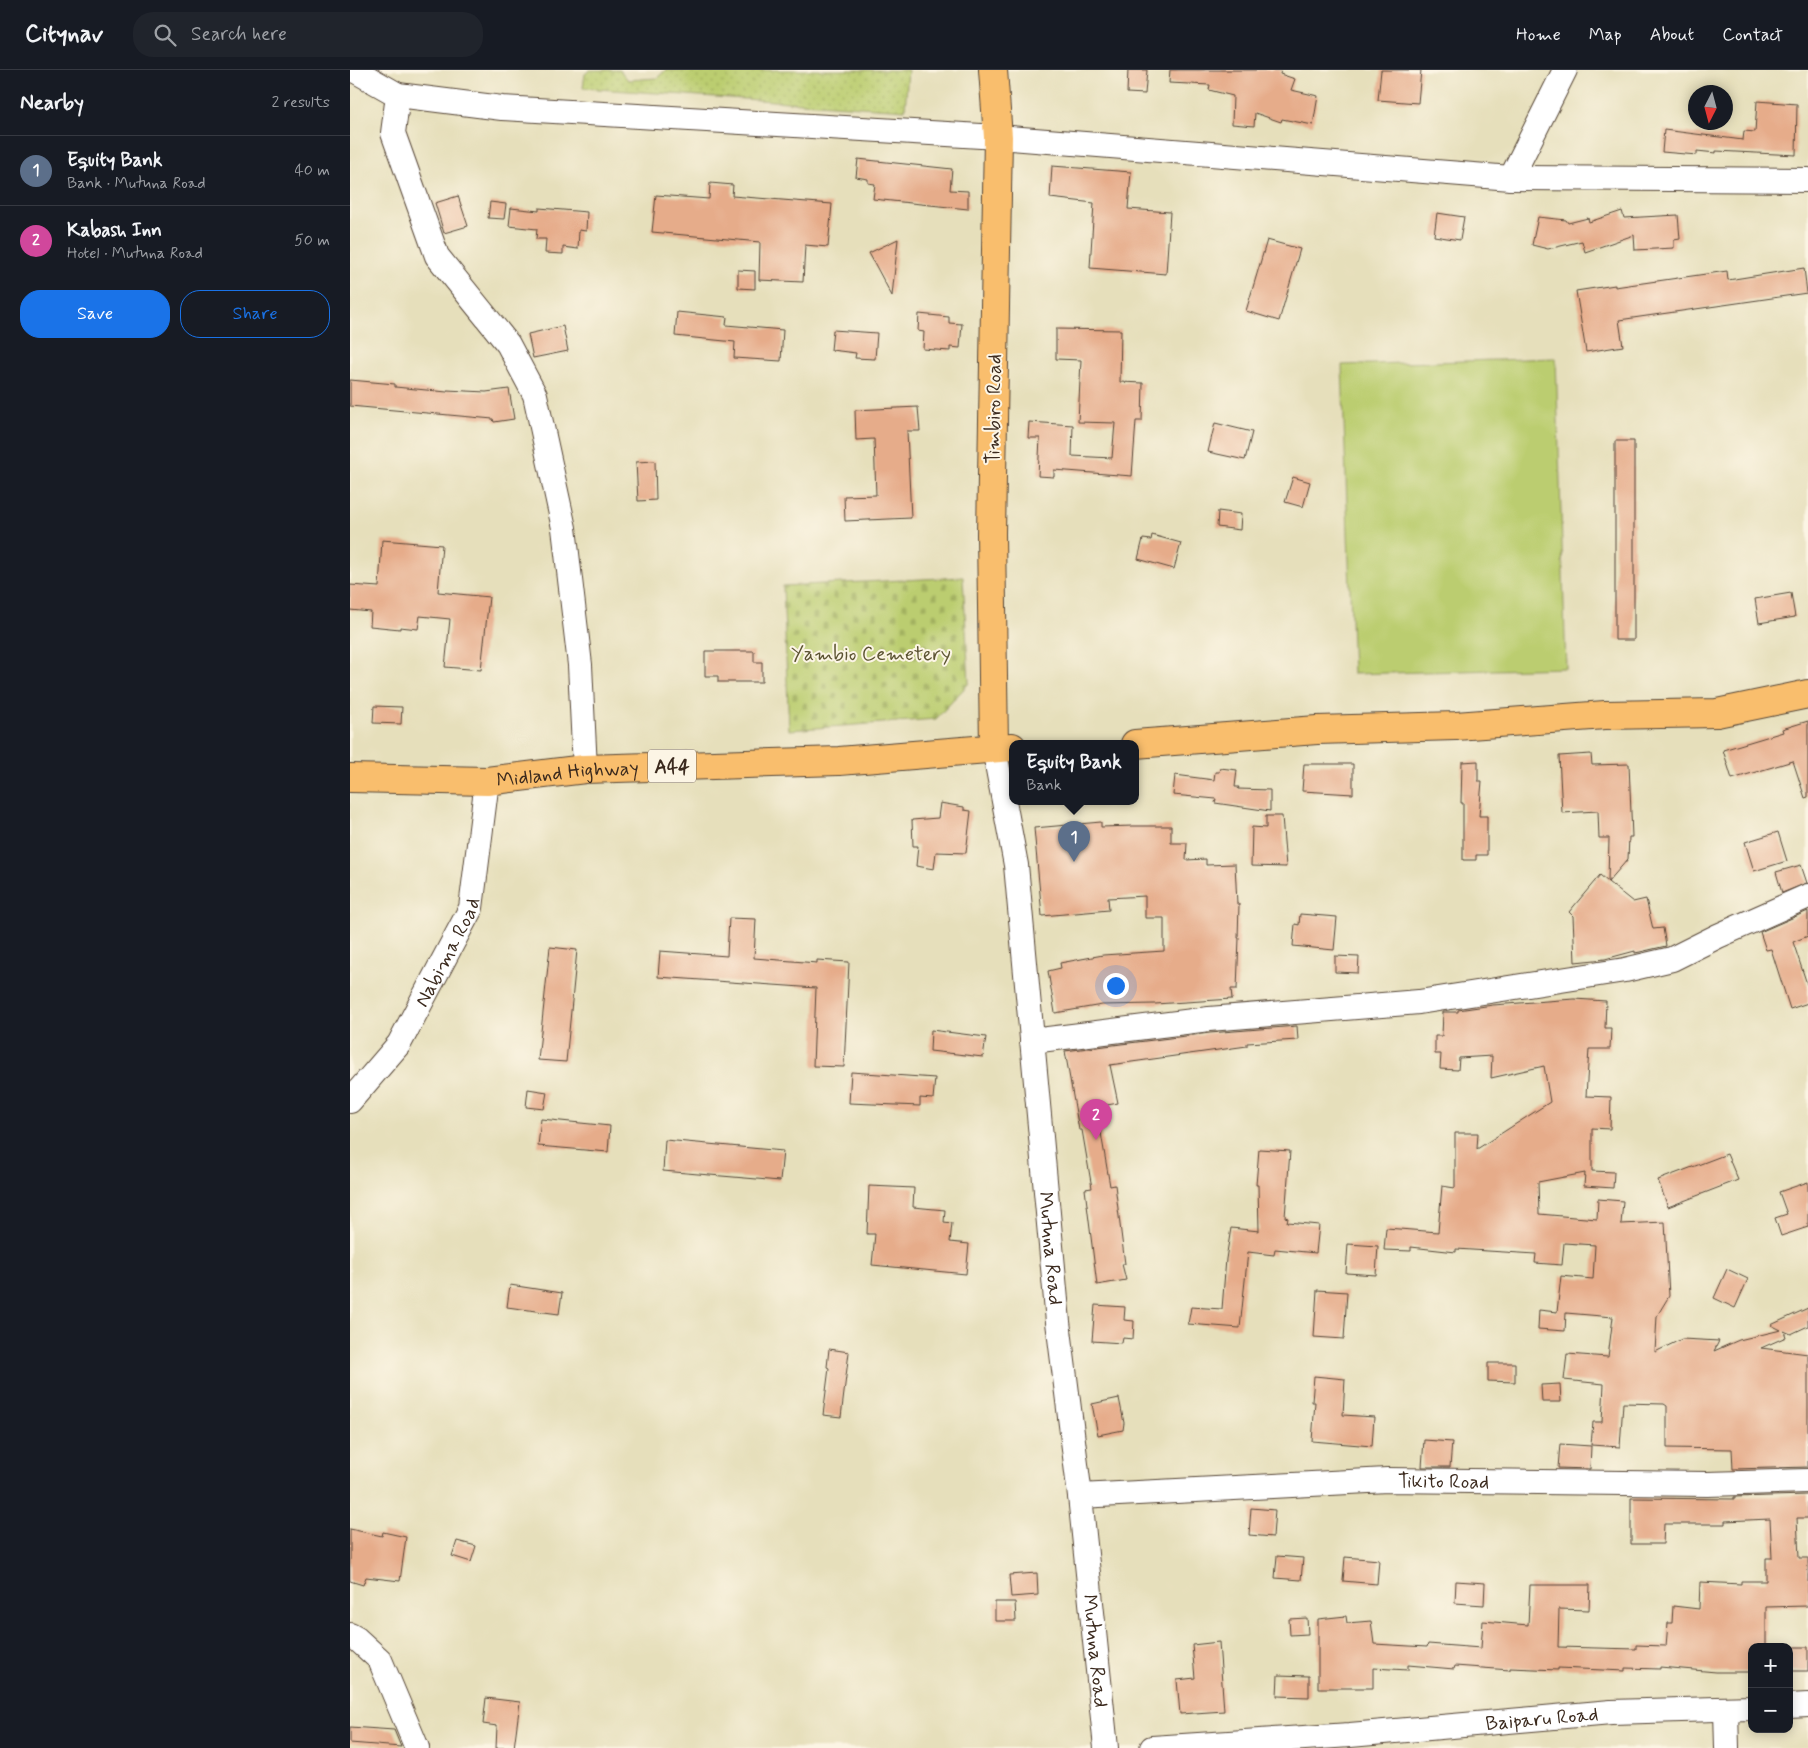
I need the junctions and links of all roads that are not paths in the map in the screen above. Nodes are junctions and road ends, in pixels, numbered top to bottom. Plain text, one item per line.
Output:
1 (354, 70) edge
2 (993, 70) edge
3 (1565, 70) edge
4 (398, 95) junction
5 (998, 137) junction
6 (1511, 178) junction
7 (1808, 180) edge
8 (1808, 694) edge
9 (1139, 744) edge
10 (1004, 747) edge
11 (585, 769) junction
12 (350, 778) edge
13 (487, 781) junction
14 (1009, 796) edge
15 (1010, 805) edge
16 (1808, 896) edge
17 (1032, 1041) junction
18 (350, 1101) edge
19 (1808, 1481) edge
20 (1080, 1496) junction
21 (350, 1635) edge
22 (1808, 1705) edge
23 (1793, 1706) edge
24 (1748, 1708) edge
25 (1726, 1710) junction
26 (1350, 1742) edge
27 (417, 1748) edge
28 (1106, 1748) edge
29 (1152, 1748) edge
30 (1727, 1748) edge

1 - 4 street
2 - 5 main road, Timbiro Road
3 - 6 street
4 - 5 street
4 - 11 street
5 - 6 street
5 - 10 main road, Timbiro Road
6 - 7 street
8 - 9 main road
10 - 11 main road, Midland Highway / A44
10 - 14 street, Mutuna Road
11 - 13 main road, Midland Highway / A44
12 - 13 main road, Midland Highway / A44
13 - 18 street, Nabima Road
15 - 17 street, Mutuna Road
16 - 17 street
17 - 20 street, Mutuna Road
19 - 20 street, Tikito Road
20 - 28 street, Mutuna Road
21 - 27 street
22 - 23 street
24 - 25 street, Baiparu Road
25 - 26 street, Baiparu Road
25 - 30 street
26 - 29 street, Baiparu Road

